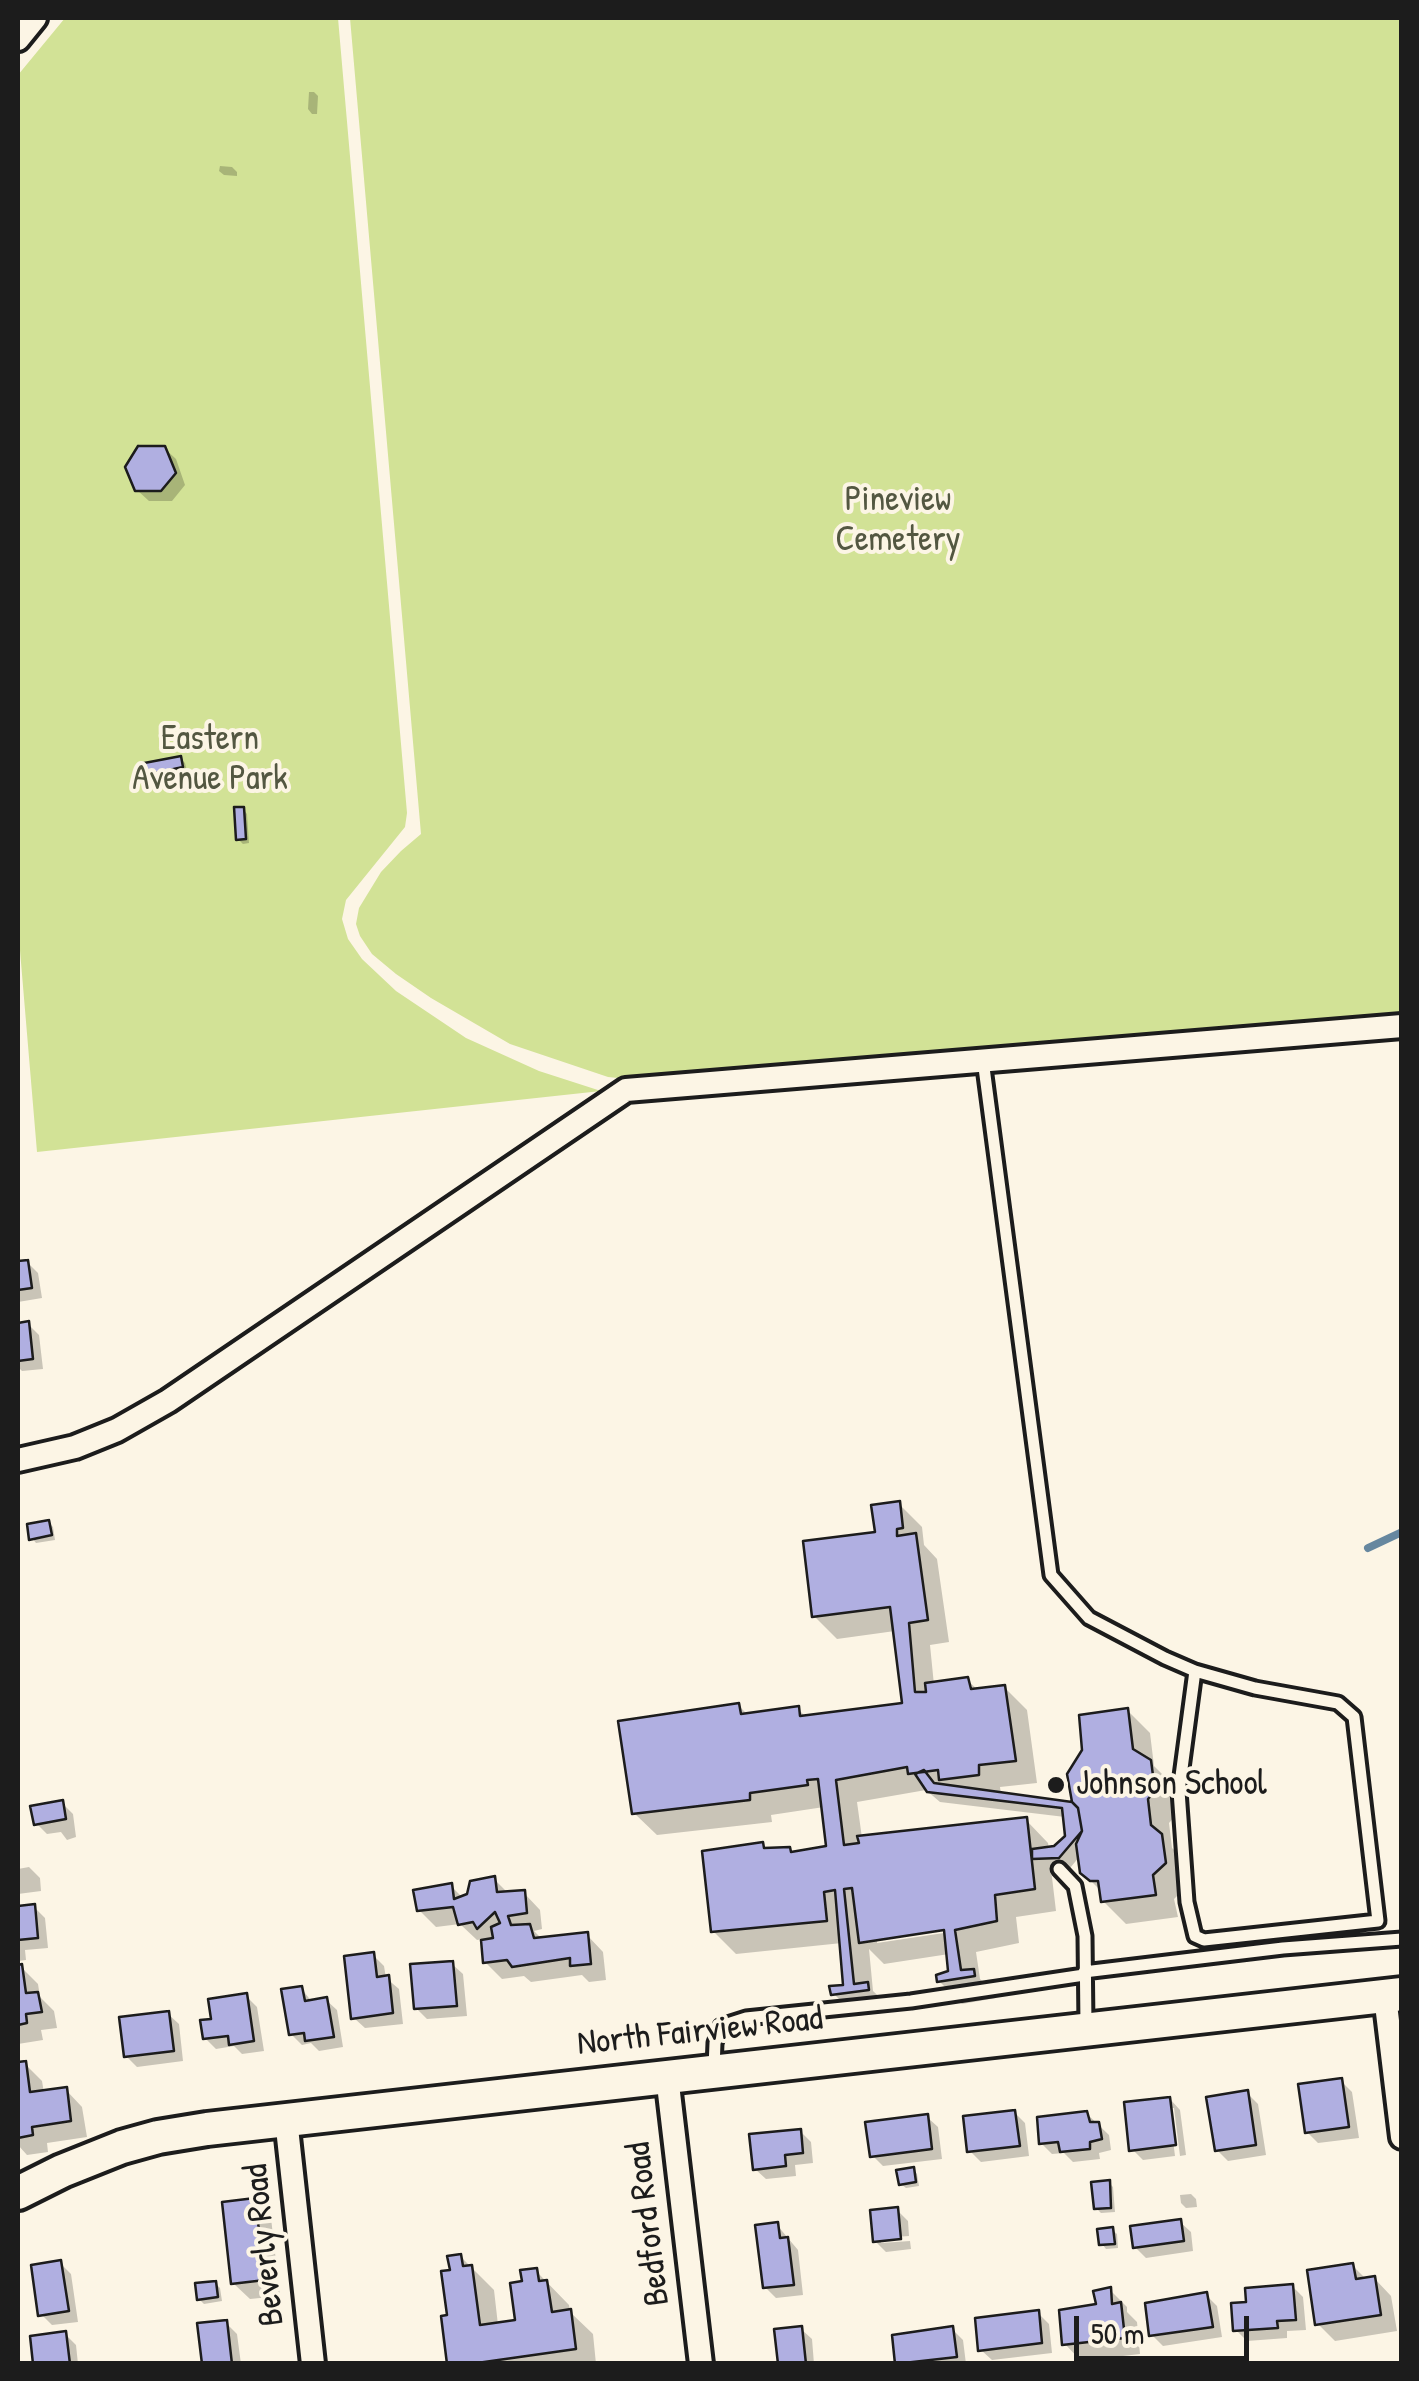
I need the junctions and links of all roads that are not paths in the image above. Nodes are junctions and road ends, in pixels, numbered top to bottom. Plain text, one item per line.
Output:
1 (35, 18) edge
2 (18, 39) edge
3 (1402, 1026) edge
4 (983, 1060) junction
5 (18, 1460) edge
6 (1195, 1671) junction
7 (1059, 1869) dead end
8 (1402, 1939) edge
9 (1084, 1974) junction
10 (1393, 1995) edge
11 (1086, 2029) junction
12 (714, 2070) junction
13 (667, 2076) junction
14 (286, 2118) junction
15 (1402, 2137) edge
16 (18, 2193) edge
17 (313, 2364) edge
18 (701, 2364) edge

1 - 2 street
3 - 4 street
4 - 5 street
4 - 6 lane
6 - 6 lane
7 - 9 lane
8 - 9 lane
9 - 11 lane
9 - 12 lane
10 - 11 main road, North Fairview Road
10 - 15 street
11 - 12 main road, North Fairview Road
12 - 13 main road, North Fairview Road
13 - 14 main road, North Fairview Road
13 - 18 street, Bedford Road
14 - 16 main road, North Fairview Road
14 - 17 street, Beverly Road

